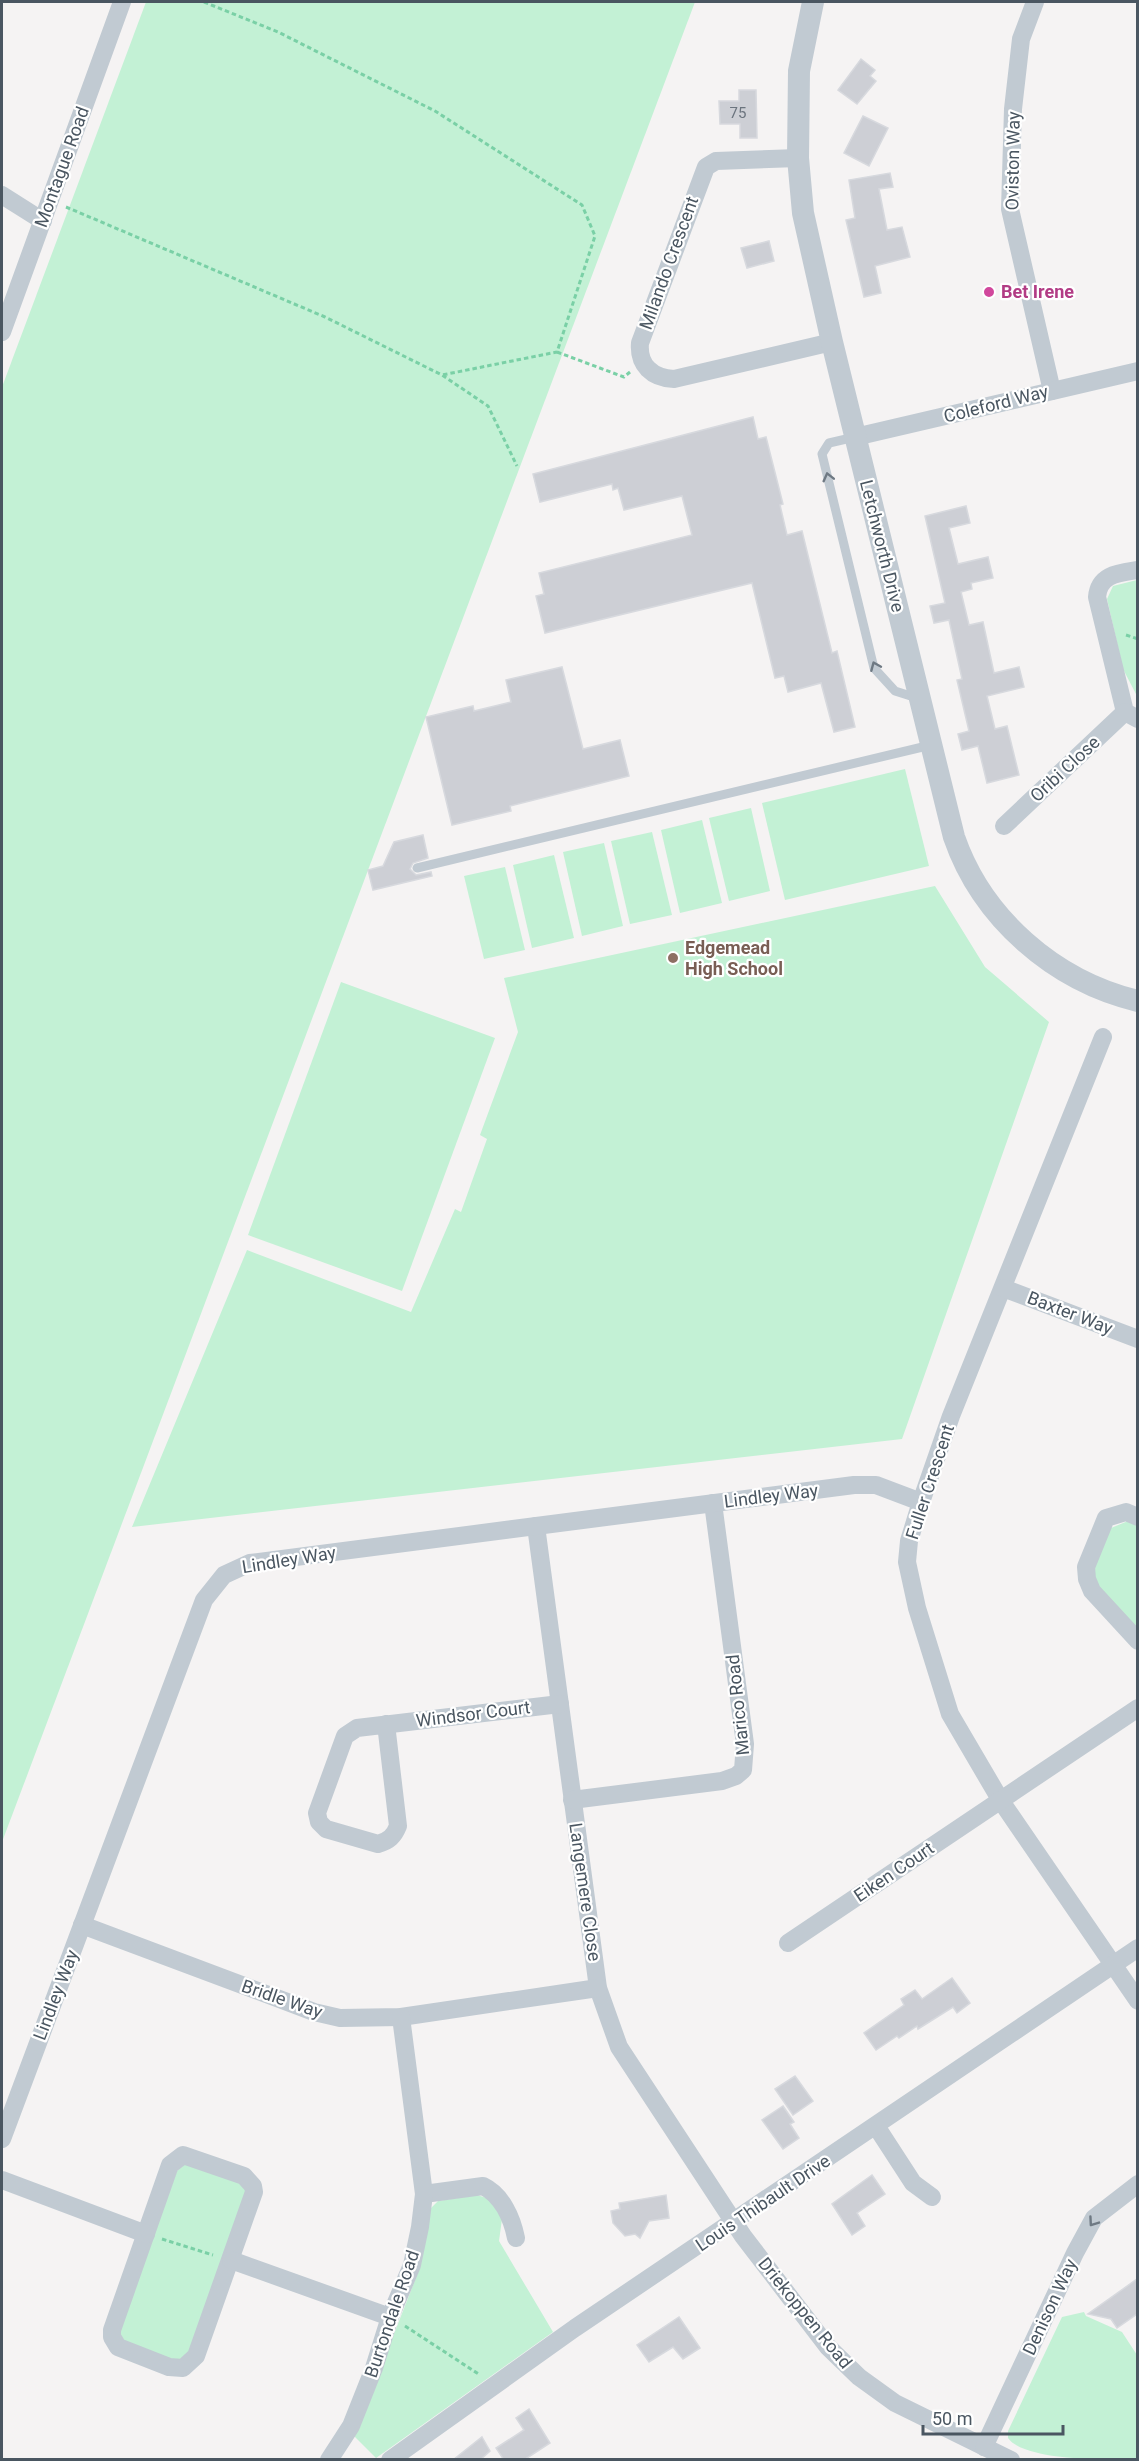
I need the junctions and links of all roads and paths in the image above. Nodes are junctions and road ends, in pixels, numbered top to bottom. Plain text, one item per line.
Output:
1 (122, 2) edge
2 (204, 2) edge
3 (813, 2) edge
4 (1035, 2) edge
5 (798, 158) junction
6 (2, 195) edge
7 (50, 200) junction
8 (43, 221) junction
9 (2, 332) edge
10 (832, 342) junction
11 (557, 352) junction
12 (642, 361) junction
13 (1137, 371) edge
14 (442, 375) junction
15 (1052, 391) junction
16 (855, 437) junction
17 (517, 466) dead end
18 (1137, 570) edge
19 (919, 699) junction
20 (1131, 716) edge
21 (931, 745) junction
22 (1004, 826) dead end
23 (417, 868) dead end
24 (1137, 1001) edge
25 (1103, 1037) dead end
26 (1003, 1288) junction
27 (1137, 1339) edge
28 (921, 1502) junction
29 (713, 1503) junction
30 (1137, 1517) edge
31 (536, 1526) junction
32 (1137, 1641) edge
33 (560, 1704) junction
34 (1137, 1707) edge
35 (386, 1724) junction
36 (572, 1800) junction
37 (1001, 1801) junction
38 (82, 1925) junction
39 (788, 1943) dead end
40 (1137, 1948) edge
41 (1113, 1965) junction
42 (598, 1988) junction
43 (1137, 2001) edge
44 (401, 2018) junction
45 (876, 2126) junction
46 (2, 2139) edge
47 (2, 2180) edge
48 (1137, 2184) edge
49 (424, 2194) junction
50 (932, 2197) dead end
51 (735, 2222) junction
52 (146, 2234) junction
53 (516, 2238) dead end
54 (231, 2260) junction
55 (390, 2317) junction
56 (494, 2385) junction
57 (984, 2447) junction
58 (329, 2460) edge
59 (390, 2460) edge
60 (1011, 2460) edge

1 - 7 street, Montague Road
2 - 11 path
3 - 5 street, Letchworth Drive
4 - 15 street, Oviston Way
5 - 10 street, Letchworth Drive
5 - 12 street, Milando Crescent
6 - 8 street
7 - 8 street, Montague Road
7 - 14 path
8 - 9 street, Montague Road
10 - 12 street
10 - 16 street, Letchworth Drive
11 - 12 path
11 - 14 path
13 - 15 street, Coleford Way
14 - 17 path
15 - 16 street, Coleford Way
16 - 19 street, Letchworth Drive
19 -> 16 lane
18 - 20 street
19 - 21 street, Letchworth Drive
20 - 22 street, Oribi Close
21 - 23 lane
21 - 24 street, Letchworth Drive
25 - 26 street, Fuller Crescent
26 - 27 street, Baxter Way
26 - 28 street, Fuller Crescent
28 - 29 street, Lindley Way
28 - 37 street, Fuller Crescent
29 - 31 street, Lindley Way
29 - 36 street, Marico Road
30 - 32 street
31 - 33 street, Langemere Close
31 - 38 street, Lindley Way
33 - 35 street, Windsor Court
33 - 36 street, Langemere Close
34 - 37 street, Eiken Court
35 - 35 street, Windsor Court
36 - 42 street, Langemere Close
37 - 39 street, Eiken Court
37 - 41 street, Fuller Crescent
38 - 44 street, Bridle Way
38 - 46 street, Lindley Way
40 - 41 street, Louis Thibault Drive
41 - 43 street, Fuller Crescent
41 - 45 street, Louis Thibault Drive
42 - 44 street, Bridle Way
42 - 51 street, Langemere Close
44 - 49 street, Burtondale Road
45 - 50 street
45 - 51 street, Louis Thibault Drive
47 - 52 street
48 -> 57 street, Denison Way
49 - 53 street
49 - 55 street, Burtondale Road
51 - 56 street, Louis Thibault Drive
51 - 57 street, Driekoppen Road
52 - 54 path
52 - 54 street
52 - 54 street
54 - 55 street
55 - 56 path
55 - 58 street, Burtondale Road
56 - 59 street, Louis Thibault Drive
57 - 60 street, Driekoppen Road

